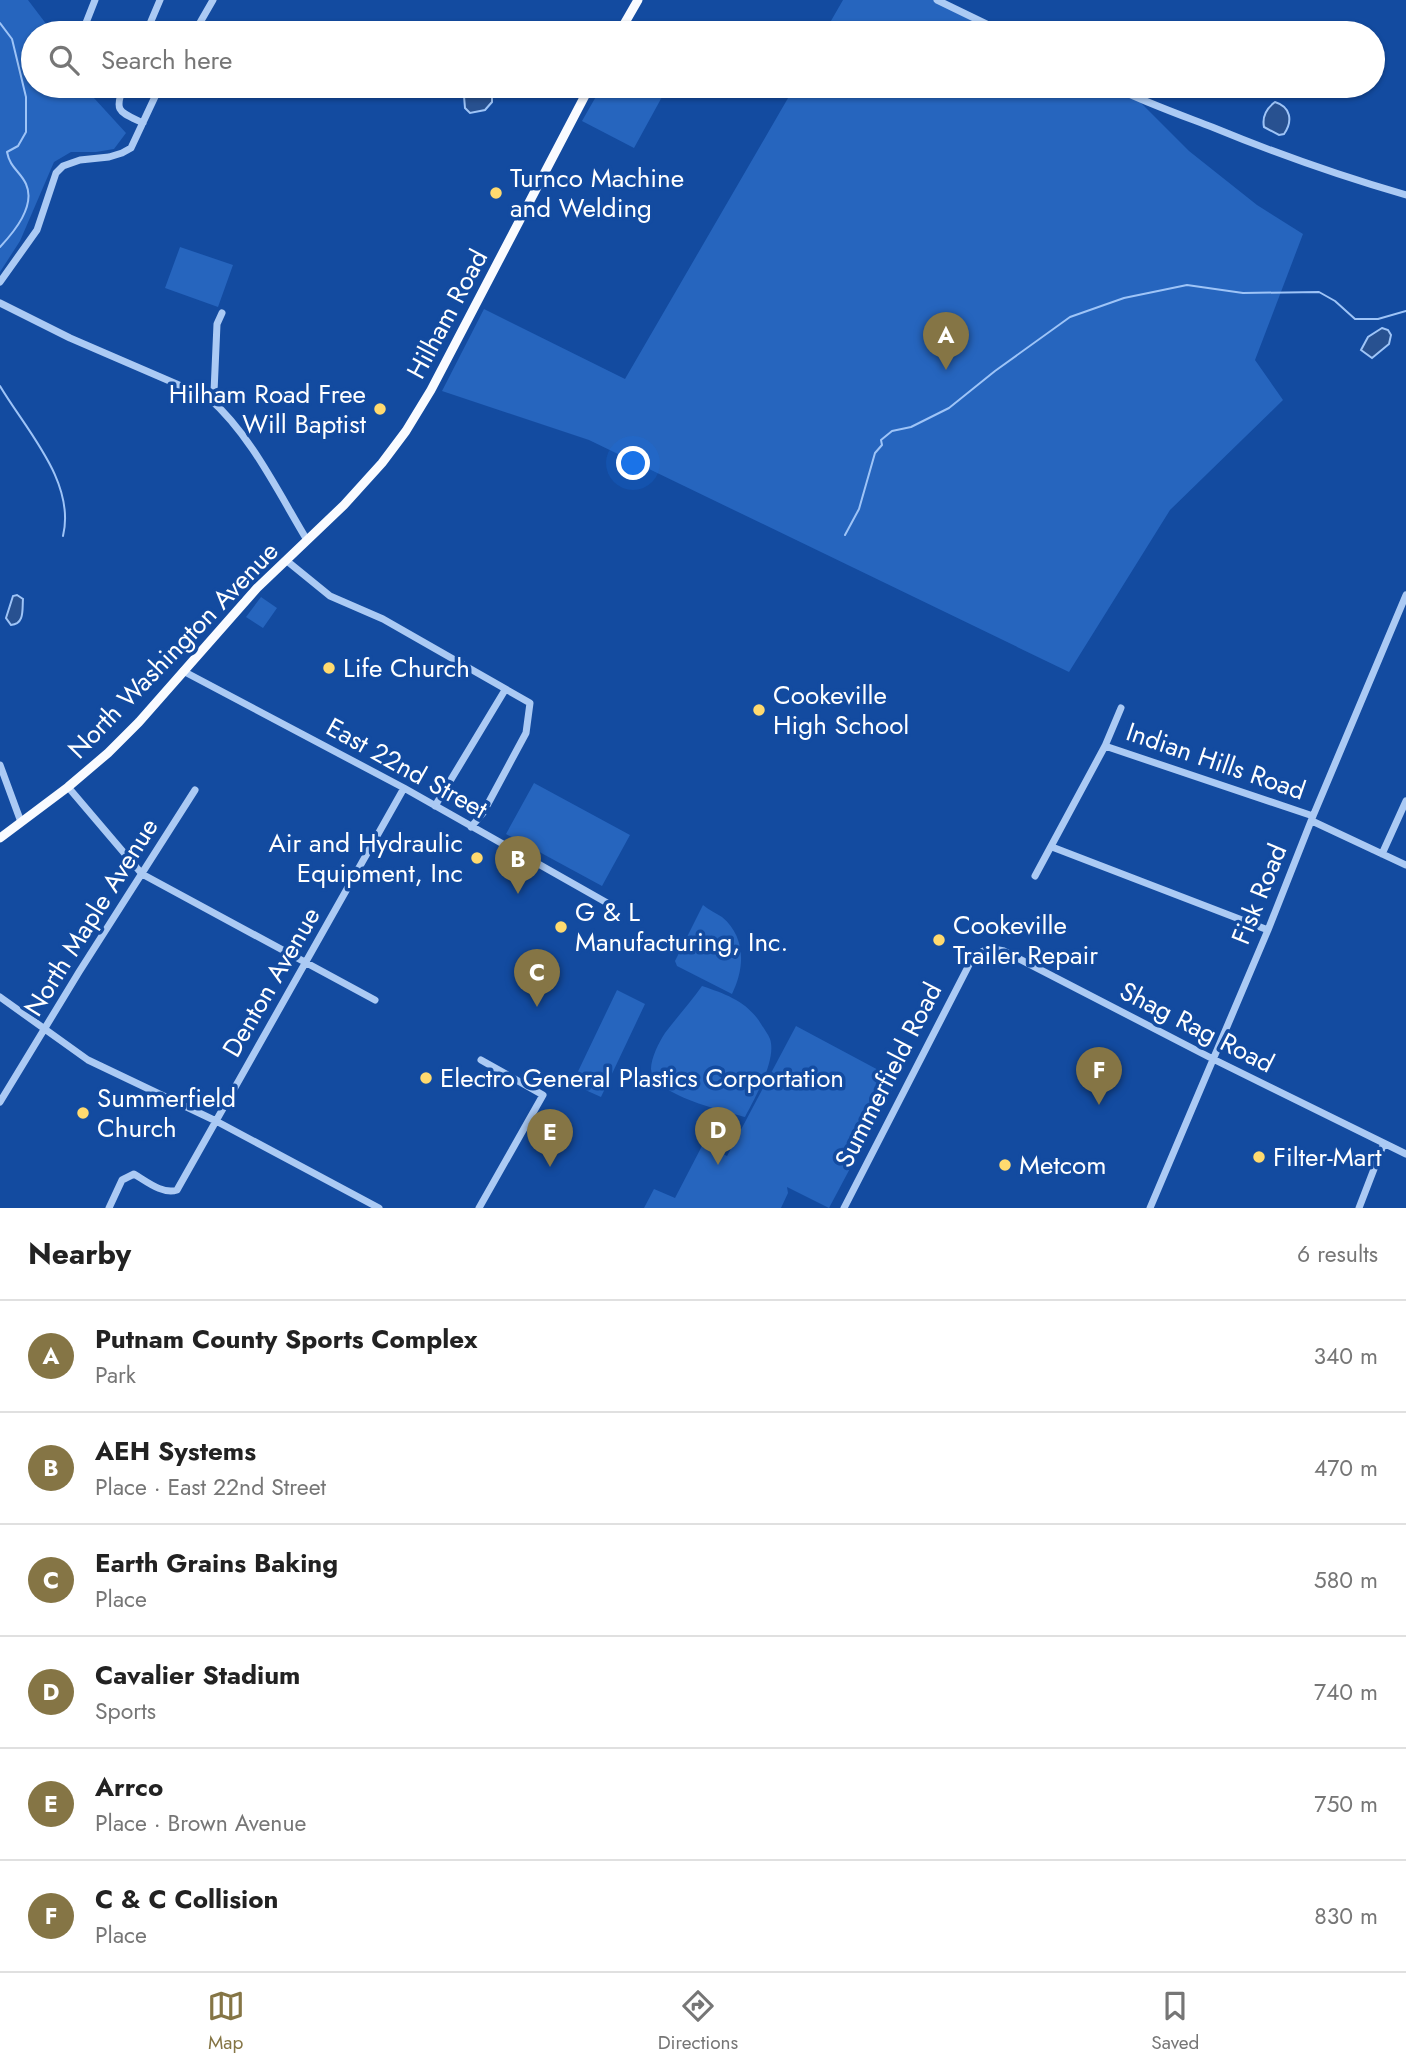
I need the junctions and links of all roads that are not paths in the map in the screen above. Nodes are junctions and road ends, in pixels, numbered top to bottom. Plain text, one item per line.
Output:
1 (95, 0) edge
2 (160, 0) edge
3 (213, 0) edge
4 (638, 0) edge
5 (937, 0) edge
6 (87, 21) edge
7 (151, 21) edge
8 (201, 21) edge
9 (626, 21) edge
10 (980, 21) edge
11 (118, 98) edge
12 (154, 98) edge
13 (584, 98) edge
14 (1137, 98) edge
15 (143, 123) junction
16 (1406, 195) edge
17 (0, 282) edge
18 (0, 303) edge
19 (222, 313) dead end
20 (210, 398) junction
21 (307, 540) junction
22 (287, 561) junction
23 (1406, 595) edge
24 (183, 671) junction
25 (505, 690) junction
26 (1121, 708) dead end
27 (1105, 746) junction
28 (0, 765) edge
29 (68, 787) junction
30 (404, 788) junction
31 (195, 790) dead end
32 (1406, 801) edge
33 (435, 806) junction
34 (1312, 818) junction
35 (21, 822) junction
36 (471, 827) junction
37 (0, 838) edge
38 (1052, 847) junction
39 (1382, 853) junction
40 (1406, 865) edge
41 (142, 874) junction
42 (1035, 876) dead end
43 (609, 904) dead end
44 (1268, 930) junction
45 (971, 961) joint
46 (307, 962) junction
47 (0, 997) edge
48 (375, 1000) dead end
49 (45, 1030) junction
50 (1213, 1059) junction
51 (481, 1060) dead end
52 (0, 1102) edge
53 (216, 1121) junction
54 (1384, 1143) junction
55 (1406, 1154) edge
56 (109, 1208) edge
57 (379, 1208) edge
58 (478, 1208) edge
59 (844, 1208) edge
60 (1150, 1208) edge
61 (1359, 1208) edge

1 - 6 street
2 - 7 street
3 - 8 street
4 - 9 main road
5 - 10 street
11 - 15 street
12 - 15 street
13 - 21 main road, Hilham Road
14 - 16 street
15 - 17 street
18 - 20 street
19 - 20 street
20 - 21 street
21 - 22 main road, North Washington Avenue
22 - 24 main road, North Washington Avenue
22 - 25 street
23 - 34 street, Fisk Road
24 - 29 main road, North Washington Avenue
24 - 30 street, East 22nd Street
25 - 33 street
25 - 36 street
26 - 27 street, Indian Hills Road
27 - 34 street, Indian Hills Road
27 - 38 street, Indian Hills Road
28 - 35 street
29 - 35 main road, North Washington Avenue
29 - 41 street
30 - 33 street, East 22nd Street
30 - 46 street, Denton Avenue
31 - 41 street, North Maple Avenue
32 - 39 street
33 - 36 street, East 22nd Street
34 - 39 street, Indian Hills Road
34 - 44 street, Fisk Road
35 - 37 main road, North Washington Avenue
36 - 43 street, East 22nd Street
38 - 42 street, Indian Hills Road
38 - 44 street
39 - 40 street, Indian Hills Road
41 - 46 street
41 - 49 street, North Maple Avenue
44 - 50 street, Fisk Road
45 - 50 street, Shag Rag Road
45 - 59 street, Summerfield Road
46 - 48 street
46 - 53 street, Denton Avenue
47 - 49 street
49 - 52 street, North Maple Avenue
49 - 53 street
50 - 54 street, Shag Rag Road
50 - 60 street, Fisk Road
51 - 58 street
53 - 56 street, Denton Avenue
53 - 57 street
54 - 55 street, Shag Rag Road
54 - 61 street

